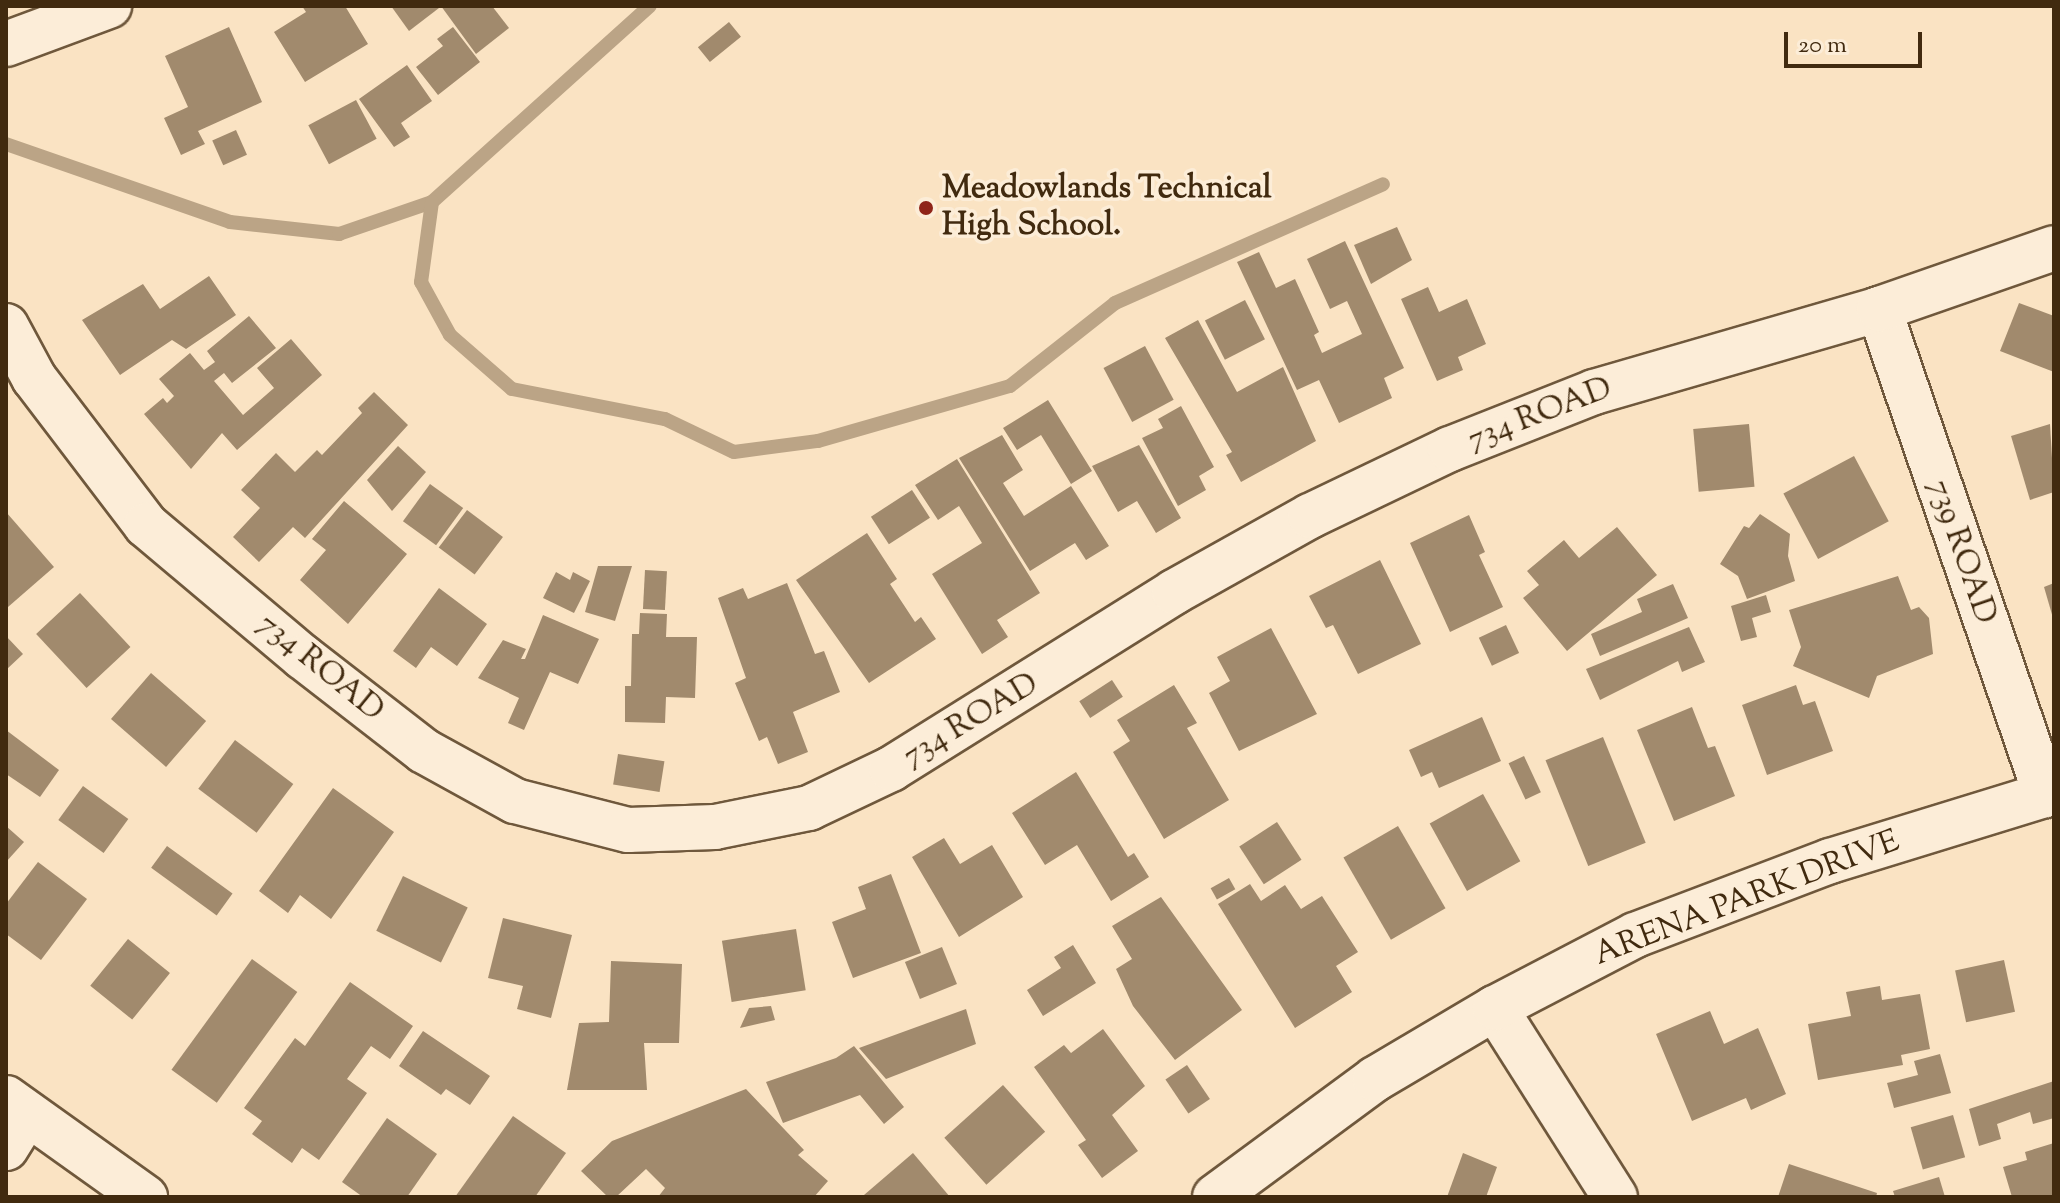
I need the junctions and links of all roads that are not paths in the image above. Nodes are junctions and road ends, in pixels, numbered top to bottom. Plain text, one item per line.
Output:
1 (109, 6) edge
2 (6, 44) edge
3 (2054, 248) edge
4 (1879, 309) junction
5 (6, 326) edge
6 (2050, 794) edge
7 (1495, 1008) junction
8 (13, 1120) edge
9 (145, 1197) edge
10 (1215, 1197) edge
11 (1615, 1197) edge

1 - 2 street
3 - 4 street, 734 ROAD
4 - 5 street, 734 ROAD
4 - 6 street, 739 ROAD
6 - 7 street, ARENA PARK DRIVE
7 - 10 street, ARENA PARK DRIVE
7 - 11 street
8 - 9 street

